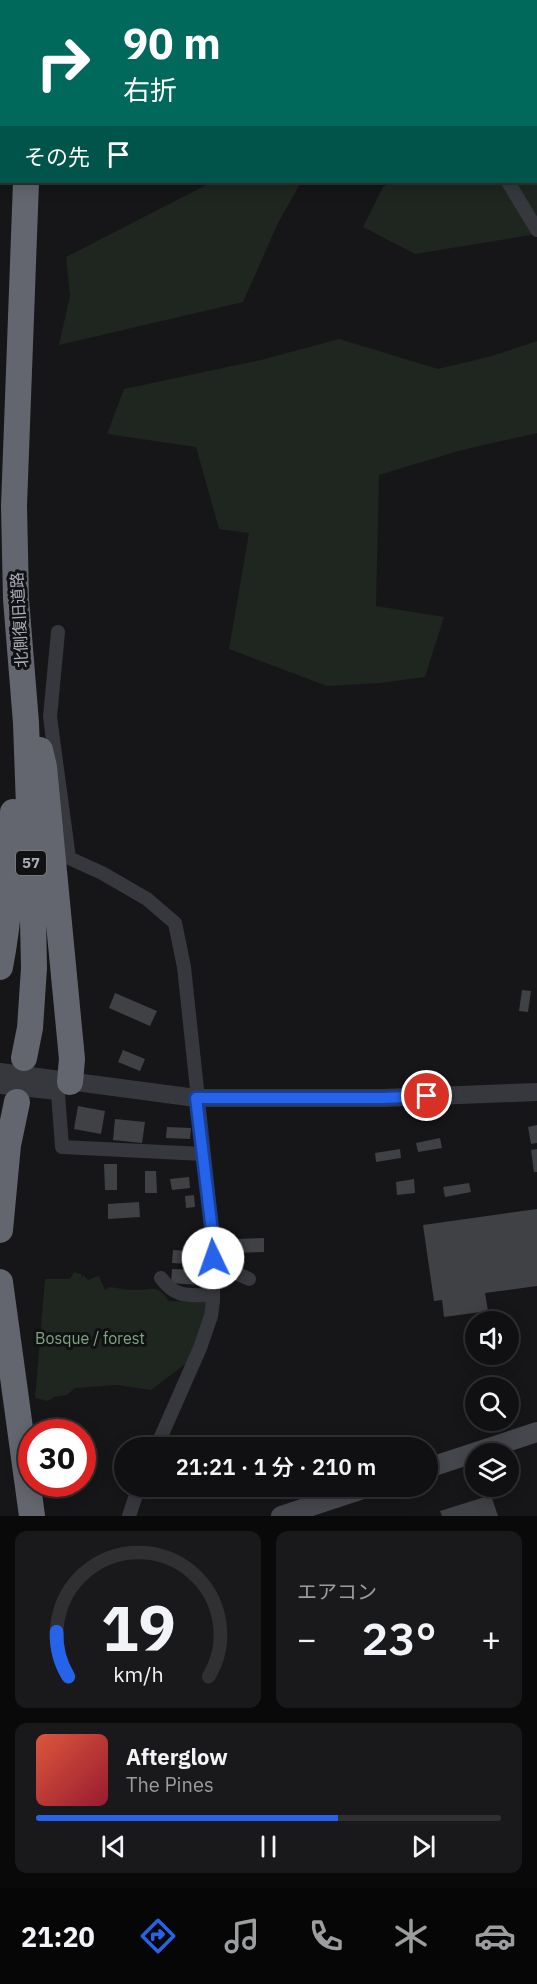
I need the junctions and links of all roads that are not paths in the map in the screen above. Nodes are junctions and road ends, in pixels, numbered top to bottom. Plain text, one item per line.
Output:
1 (26, 183) edge
2 (509, 183) edge
3 (537, 230) edge
4 (58, 632) dead end
5 (22, 668) junction
6 (0, 837) edge
7 (0, 875) edge
8 (0, 967) edge
9 (24, 1058) dead end
10 (0, 1072) edge
11 (70, 1082) junction
12 (537, 1092) edge
13 (8, 1094) edge
14 (196, 1098) junction
15 (203, 1154) junction
16 (0, 1230) edge
17 (213, 1240) junction
18 (161, 1278) dead end
19 (249, 1279) dead end
20 (0, 1282) edge
21 (213, 1295) junction
22 (537, 1432) edge
23 (161, 1437) edge
24 (438, 1465) edge
25 (135, 1497) edge
26 (339, 1497) edge
27 (32, 1516) edge
28 (129, 1516) edge
29 (281, 1516) edge

1 - 5 highway, 北側復旧道路 / 57
2 - 3 street
4 - 14 street
5 - 8 highway
5 - 9 highway, 北側復旧道路 / 57
5 - 11 highway
6 - 7 street
10 - 11 street
11 - 14 street
12 - 14 street
13 - 15 street
13 - 16 highway
14 - 15 street
15 - 17 street
17 - 19 street
17 - 21 street
18 - 21 street
20 - 27 highway
21 - 23 street
22 - 24 main road
25 - 28 street
26 - 29 main road

